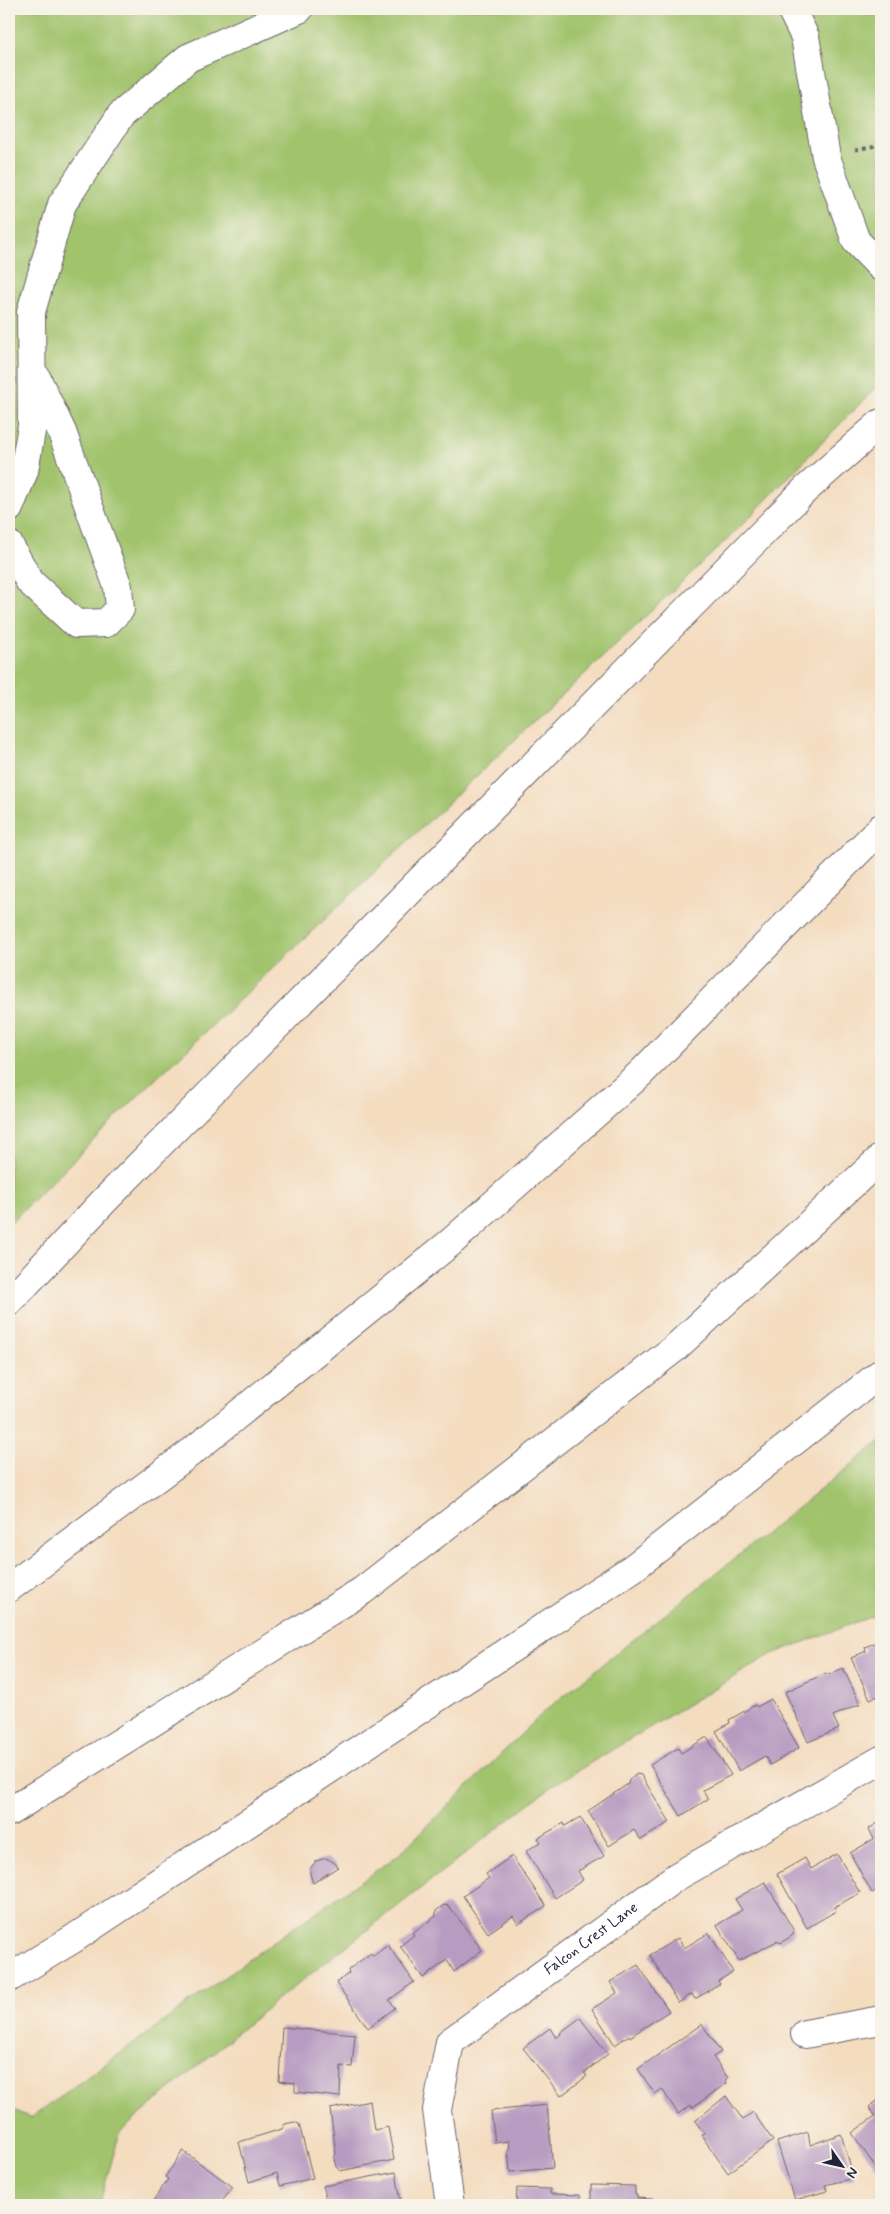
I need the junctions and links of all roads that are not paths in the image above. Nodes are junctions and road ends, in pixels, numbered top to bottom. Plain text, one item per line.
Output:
1 (299, 9) edge
2 (791, 9) edge
3 (881, 268) edge
4 (33, 371) junction
5 (881, 423) edge
6 (9, 508) edge
7 (9, 545) edge
8 (881, 828) edge
9 (881, 1158) edge
10 (9, 1302) edge
11 (881, 1373) edge
12 (9, 1588) edge
13 (881, 1760) edge
14 (9, 1812) edge
15 (9, 1978) edge
16 (881, 2020) edge
17 (805, 2034) dead end
18 (450, 2205) edge

1 - 4 main road
2 - 3 main road
4 - 6 main road
4 - 7 main road
5 - 10 main road
8 - 12 main road
9 - 14 main road
11 - 15 main road
13 - 18 main road, Falcon Crest Lane
16 - 17 main road

